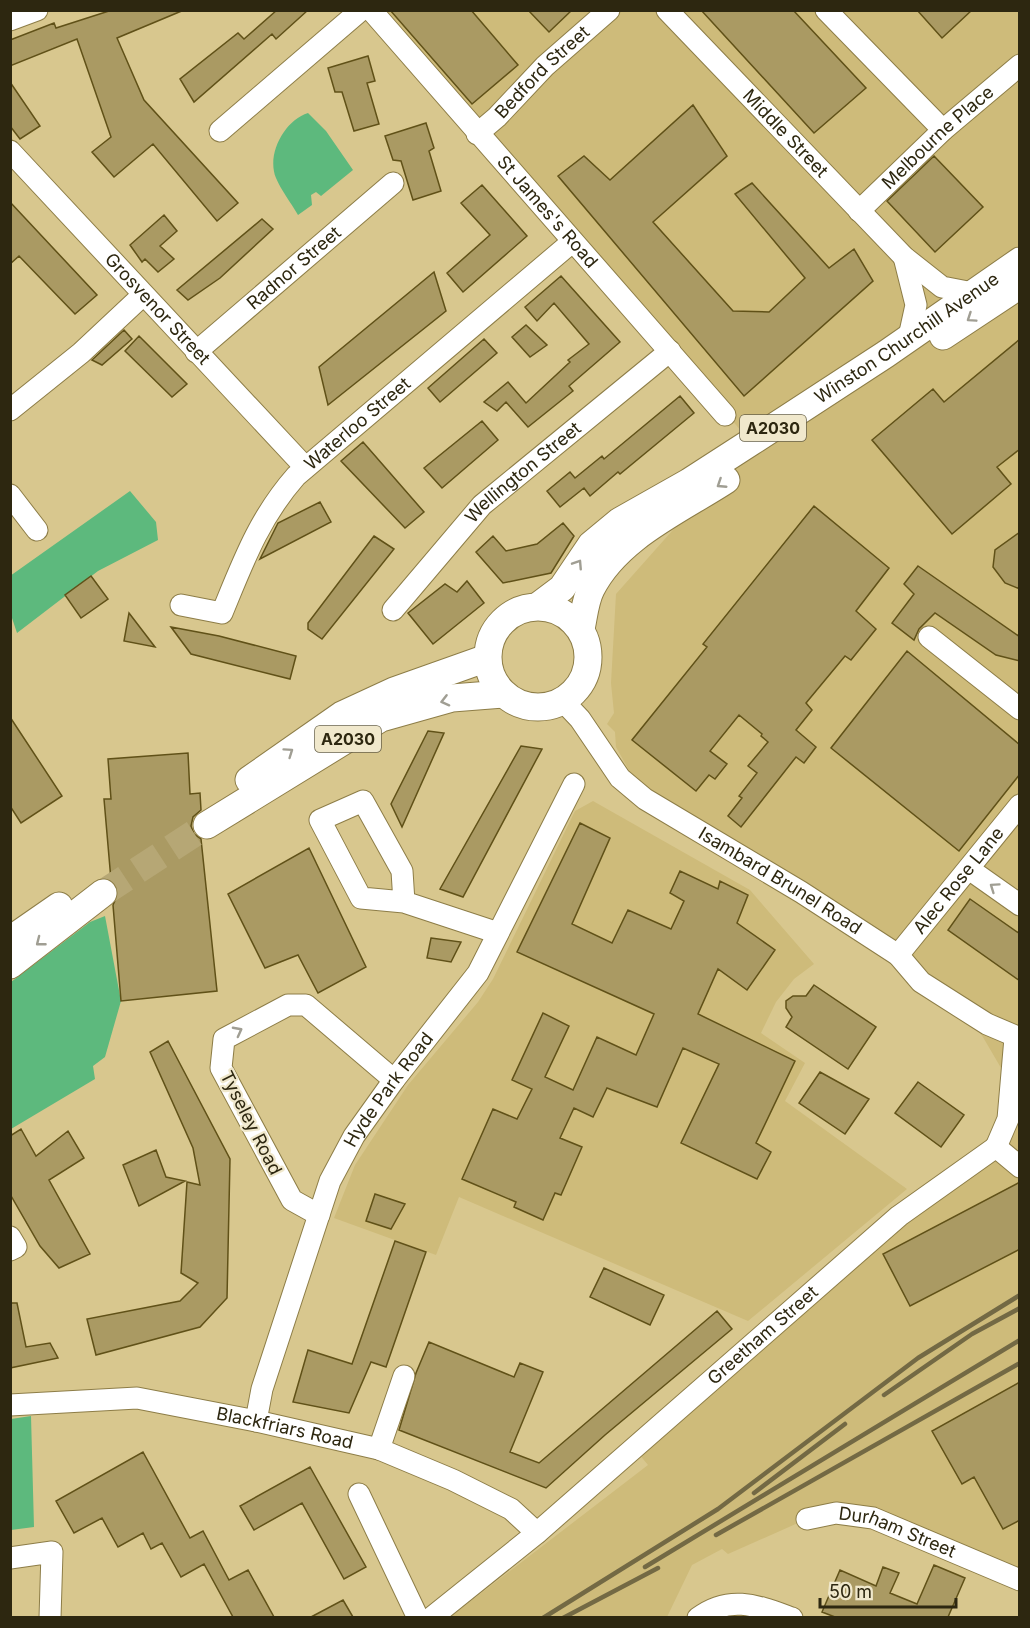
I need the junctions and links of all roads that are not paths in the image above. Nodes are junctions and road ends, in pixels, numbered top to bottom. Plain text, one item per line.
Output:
1 (37, 10) edge
2 (361, 10) edge
3 (371, 10) edge
4 (609, 10) edge
5 (667, 10) edge
6 (826, 10) edge
7 (10, 20) edge
8 (1020, 65) edge
9 (943, 130) junction
10 (220, 131) dead end
11 (477, 134) junction
12 (10, 151) edge
13 (393, 183) dead end
14 (859, 211) junction
15 (572, 242) junction
16 (904, 257) junction
17 (1020, 261) edge
18 (1020, 285) edge
19 (973, 293) junction
20 (143, 295) junction
21 (909, 337) junction
22 (670, 351) junction
23 (196, 352) junction
24 (10, 410) edge
25 (725, 415) dead end
26 (305, 467) junction
27 (10, 495) edge
28 (36, 530) dead end
29 (181, 605) dead end
30 (538, 606) junction
31 (393, 610) dead end
32 (581, 629) junction
33 (929, 638) dead end
34 (487, 658) junction
35 (503, 694) junction
36 (562, 700) junction
37 (1020, 709) edge
38 (574, 784) dead end
39 (1020, 805) edge
40 (969, 869) junction
41 (404, 902) junction
42 (1020, 905) edge
43 (498, 933) junction
44 (10, 940) edge
45 (898, 955) junction
46 (10, 965) edge
47 (1017, 1038) edge
48 (394, 1080) junction
49 (996, 1147) junction
50 (1020, 1167) edge
51 (319, 1215) junction
52 (10, 1237) edge
53 (10, 1250) edge
54 (404, 1376) dead end
55 (10, 1405) edge
56 (255, 1421) junction
57 (379, 1449) junction
58 (359, 1494) dead end
59 (807, 1519) dead end
60 (537, 1533) junction
61 (10, 1558) edge
62 (1020, 1581) edge
63 (50, 1617) edge
64 (418, 1617) edge
65 (431, 1617) edge
66 (698, 1617) edge
67 (792, 1617) edge

1 - 7 street
2 - 10 street
3 - 11 street, St James's Road
4 - 11 street, Bedford Street
5 - 14 street, Middle Street
6 - 9 street
8 - 9 street, Melbourne Place
9 - 14 street, Melbourne Place
11 - 15 street, St James's Road
12 - 20 street, Grosvenor Street
13 - 23 street, Radnor Street
14 - 16 street, Middle Street
15 - 22 street, St James's Road
15 - 26 street, Waterloo Street
16 - 19 street, Middle Street
16 - 21 street
17 - 19 main road, Winston Churchill Avenue / A2030
18 -> 32 main road, Winston Churchill Avenue / A2030
19 - 21 main road, Winston Churchill Avenue / A2030
20 - 23 street, Grosvenor Street
20 - 24 street
30 -> 21 main road, Winston Churchill Avenue / A2030
22 - 25 street, St James's Road
22 - 31 street, Wellington Street
23 - 26 street, Grosvenor Street
26 - 29 street, Waterloo Street
27 - 28 street
30 - 32 main road
30 - 34 main road
32 - 36 main road
33 - 37 street
34 - 35 main road
35 -> 34 main road, A2030
35 - 36 main road
36 - 45 street, Isambard Brunel Road
38 - 43 street, Hyde Park Road
39 - 40 street, Alec Rose Lane
42 -> 40 street
40 - 45 street, Alec Rose Lane
41 - 41 street
41 - 43 street
43 - 48 street, Hyde Park Road
44 -> 46 main road
45 - 47 street, Isambard Brunel Road
47 - 49 street
48 - 51 street, Hyde Park Road
51 -> 48 street, Tyseley Road
49 - 50 street
49 - 60 street, Greetham Street
51 - 56 street, Hyde Park Road
52 - 53 street
54 - 57 street
55 - 56 street, Blackfriars Road
56 - 57 street, Blackfriars Road
57 - 60 street, Blackfriars Road
58 - 64 street
59 - 62 street, Durham Street
60 - 65 street, Greetham Street
61 - 63 street
66 - 67 street

